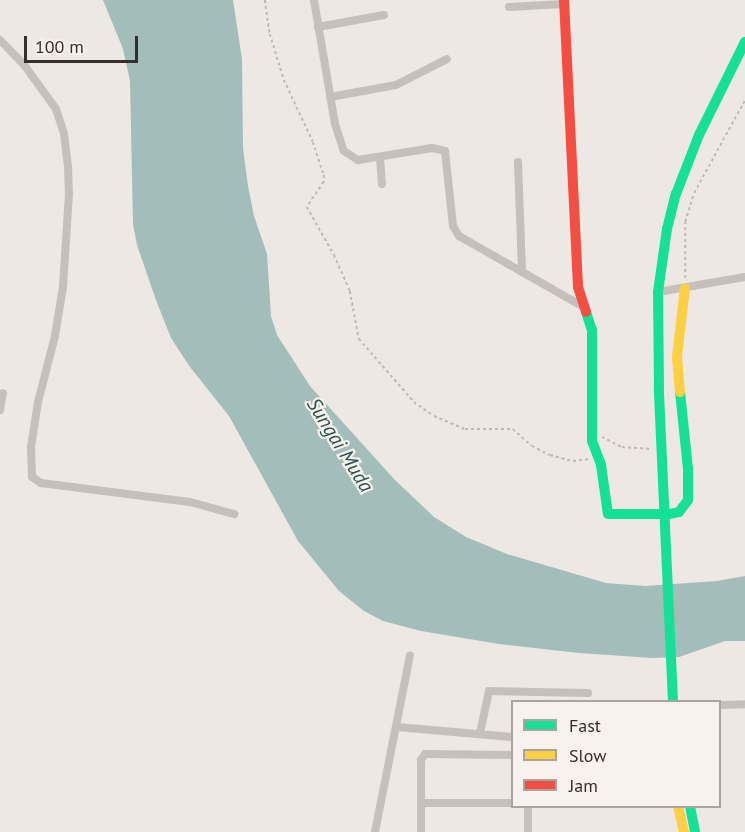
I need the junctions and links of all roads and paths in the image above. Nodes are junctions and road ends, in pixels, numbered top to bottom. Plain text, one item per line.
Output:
1 (265, 0) edge
2 (314, 0) edge
3 (564, 2) edge
4 (509, 7) dead end
5 (384, 15) dead end
6 (318, 27) junction
7 (745, 42) edge
8 (2, 46) edge
9 (447, 59) dead end
10 (330, 97) junction
11 (745, 100) edge
12 (380, 157) junction
13 (518, 162) dead end
14 (382, 184) dead end
15 (522, 272) junction
16 (745, 278) edge
17 (686, 288) junction
18 (658, 292) junction
19 (586, 309) junction
20 (3, 393) dead end
21 (0, 411) edge
22 (592, 429) junction
23 (655, 449) dead end
24 (597, 455) junction
25 (234, 514) dead end
26 (410, 655) dead end
27 (588, 693) dead end
28 (673, 700) edge
29 (745, 704) edge
30 (721, 705) edge
31 (397, 726) junction
32 (480, 733) junction
33 (511, 737) edge
34 (511, 755) edge
35 (421, 803) junction
36 (511, 803) edge
37 (528, 808) edge
38 (678, 808) edge
39 (690, 808) edge
40 (375, 832) edge
41 (421, 832) edge
42 (528, 832) edge
43 (684, 832) edge
44 (695, 832) edge

1 - 24 path
2 - 6 street
3 - 4 street
3 - 19 street
5 - 6 street
6 - 10 street
7 - 18 street
8 - 25 street
9 - 10 street
10 - 12 street
11 - 17 path
12 - 14 street
12 - 15 street
13 - 15 street
15 - 19 street
16 - 17 street
17 - 18 street
17 - 24 street
18 - 28 street
19 - 22 street
20 - 21 street
22 - 23 path
22 - 24 street
26 - 31 street
27 - 32 street
29 - 30 street
31 - 32 street
31 - 40 street
32 - 33 street
34 - 35 street
35 - 36 street
35 - 41 street
37 - 42 street
38 - 43 street
39 - 44 street

